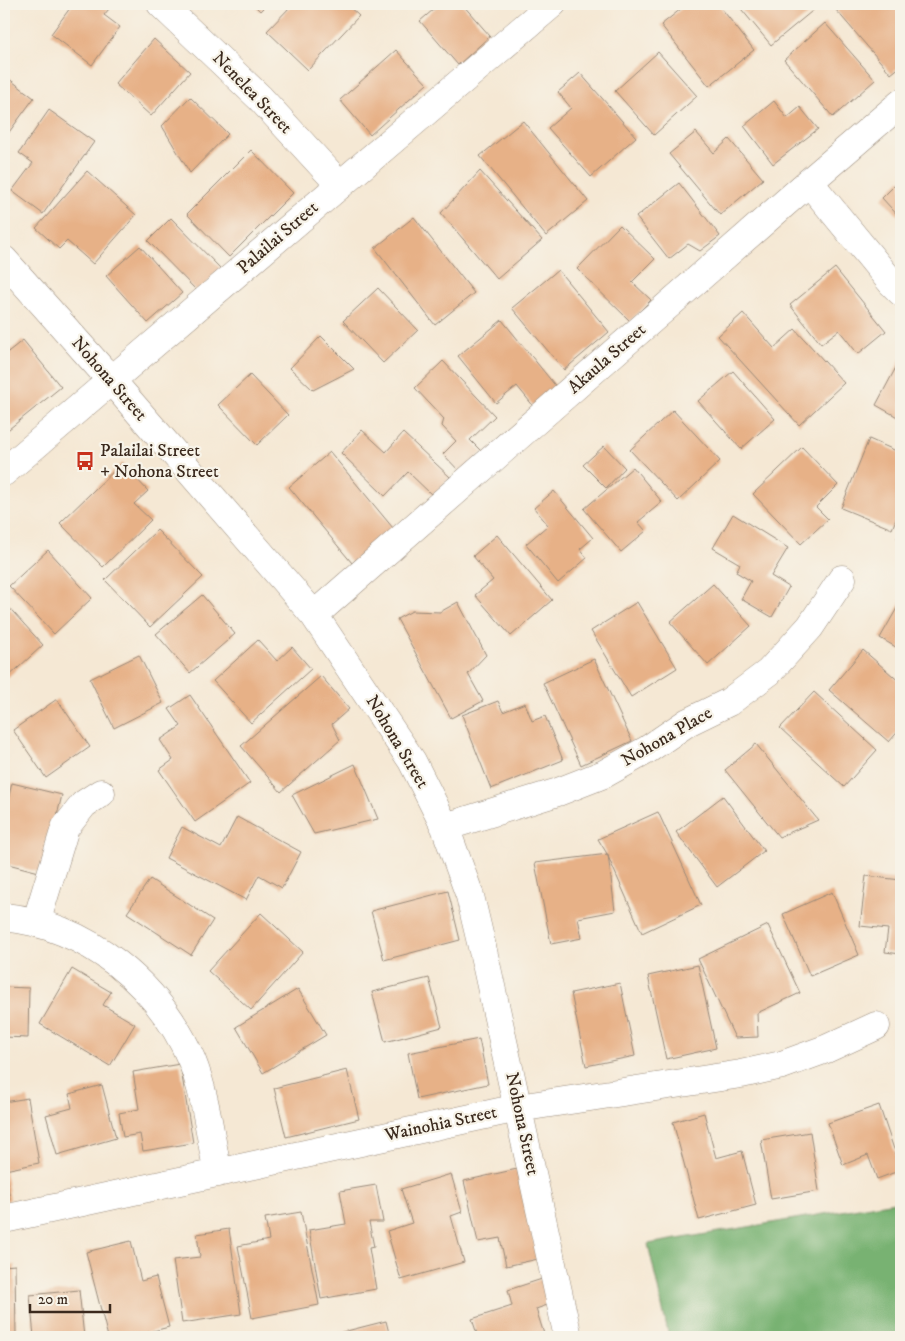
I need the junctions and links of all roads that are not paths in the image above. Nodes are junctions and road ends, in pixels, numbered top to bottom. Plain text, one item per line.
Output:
1 (161, 4) edge
2 (552, 4) edge
3 (901, 103) edge
4 (809, 182) junction
5 (340, 185) junction
6 (4, 260) edge
7 (901, 292) edge
8 (111, 380) junction
9 (4, 472) edge
10 (842, 579) dead end
11 (314, 615) junction
12 (101, 793) dead end
13 (445, 827) junction
14 (4, 917) edge
15 (36, 923) junction
16 (876, 1026) dead end
17 (518, 1108) junction
18 (218, 1173) junction
19 (4, 1219) edge
20 (568, 1337) edge

1 - 5 street, Nenelea Street
2 - 5 street, Palailai Street
3 - 4 street, Akaula Street
4 - 7 street
4 - 11 street, Akaula Street
5 - 8 street, Palailai Street
6 - 8 street, Nohona Street
8 - 9 street, Palailai Street
8 - 11 street, Nohona Street
10 - 13 street, Nohona Place
11 - 13 street, Nohona Street
12 - 15 street
13 - 17 street, Nohona Street
14 - 15 street
15 - 18 street
16 - 17 street, Wainohia Street
17 - 18 street, Wainohia Street
17 - 20 street, Nohona Street
18 - 19 street, Wainohia Street

